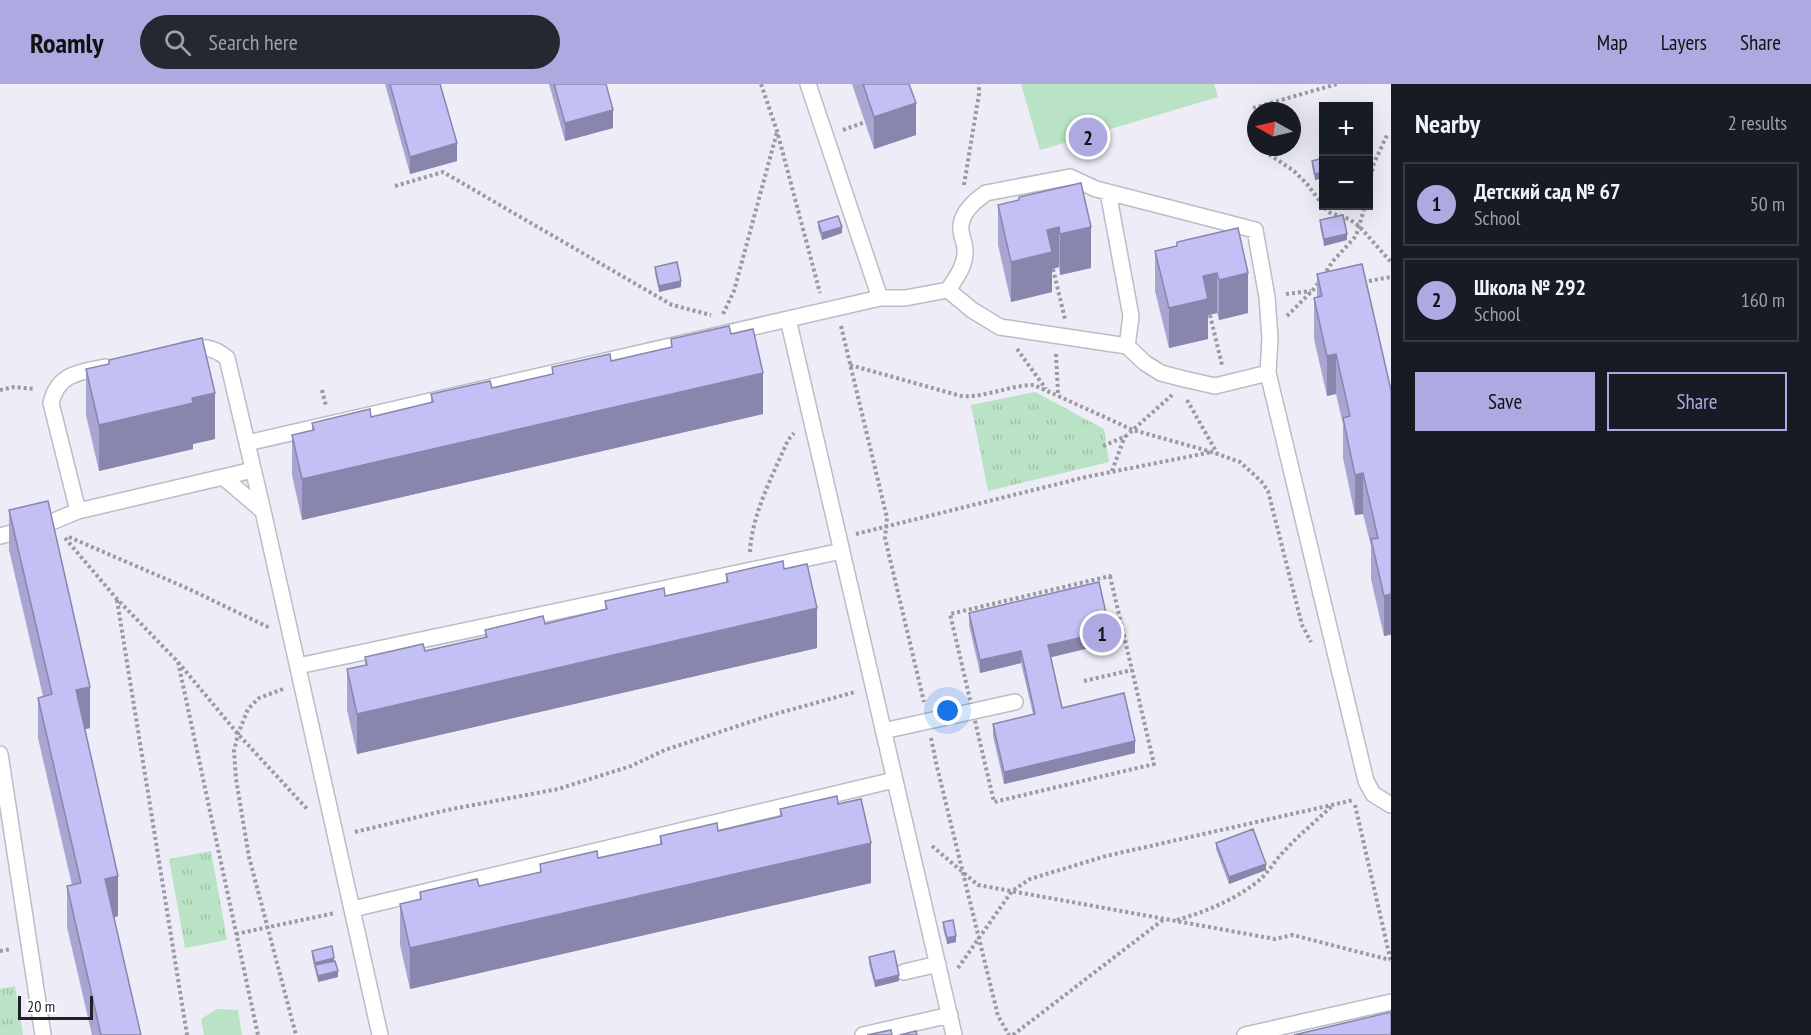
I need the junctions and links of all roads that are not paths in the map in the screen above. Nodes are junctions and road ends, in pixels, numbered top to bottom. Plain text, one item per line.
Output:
1 (808, 84) edge
2 (1108, 192) junction
3 (948, 290) junction
4 (880, 298) junction
5 (788, 320) junction
6 (1127, 346) junction
7 (165, 354) edge
8 (121, 363) edge
9 (1268, 373) junction
10 (247, 443) junction
11 (254, 470) junction
12 (223, 477) junction
13 (78, 511) junction
14 (263, 511) junction
15 (0, 536) edge
16 (840, 545) junction
17 (298, 666) junction
18 (1015, 702) dead end
19 (883, 731) junction
20 (0, 754) edge
21 (894, 780) junction
22 (1391, 805) edge
23 (353, 909) junction
24 (938, 964) junction
25 (904, 972) dead end
26 (1391, 1002) edge
27 (950, 1015) junction
28 (43, 1035) edge
29 (380, 1035) edge
30 (863, 1035) edge
31 (954, 1035) edge
32 (1245, 1035) edge

1 - 4 lane
2 - 3 lane
2 - 6 lane
2 - 9 lane
3 - 4 lane
3 - 6 lane
4 - 5 lane
5 - 10 lane
5 - 16 lane
6 - 9 lane
7 - 10 lane
8 - 13 lane
9 - 22 lane
10 - 11 lane
11 - 12 lane
11 - 14 lane
12 - 13 lane
12 - 14 lane
13 - 15 lane
14 - 17 lane
16 - 17 lane
16 - 19 lane
17 - 23 lane
18 - 19 lane
19 - 21 lane
20 - 28 lane
21 - 23 lane
21 - 24 lane
23 - 29 lane
24 - 25 lane
24 - 27 lane
26 - 32 lane
27 - 30 lane
27 - 31 lane

